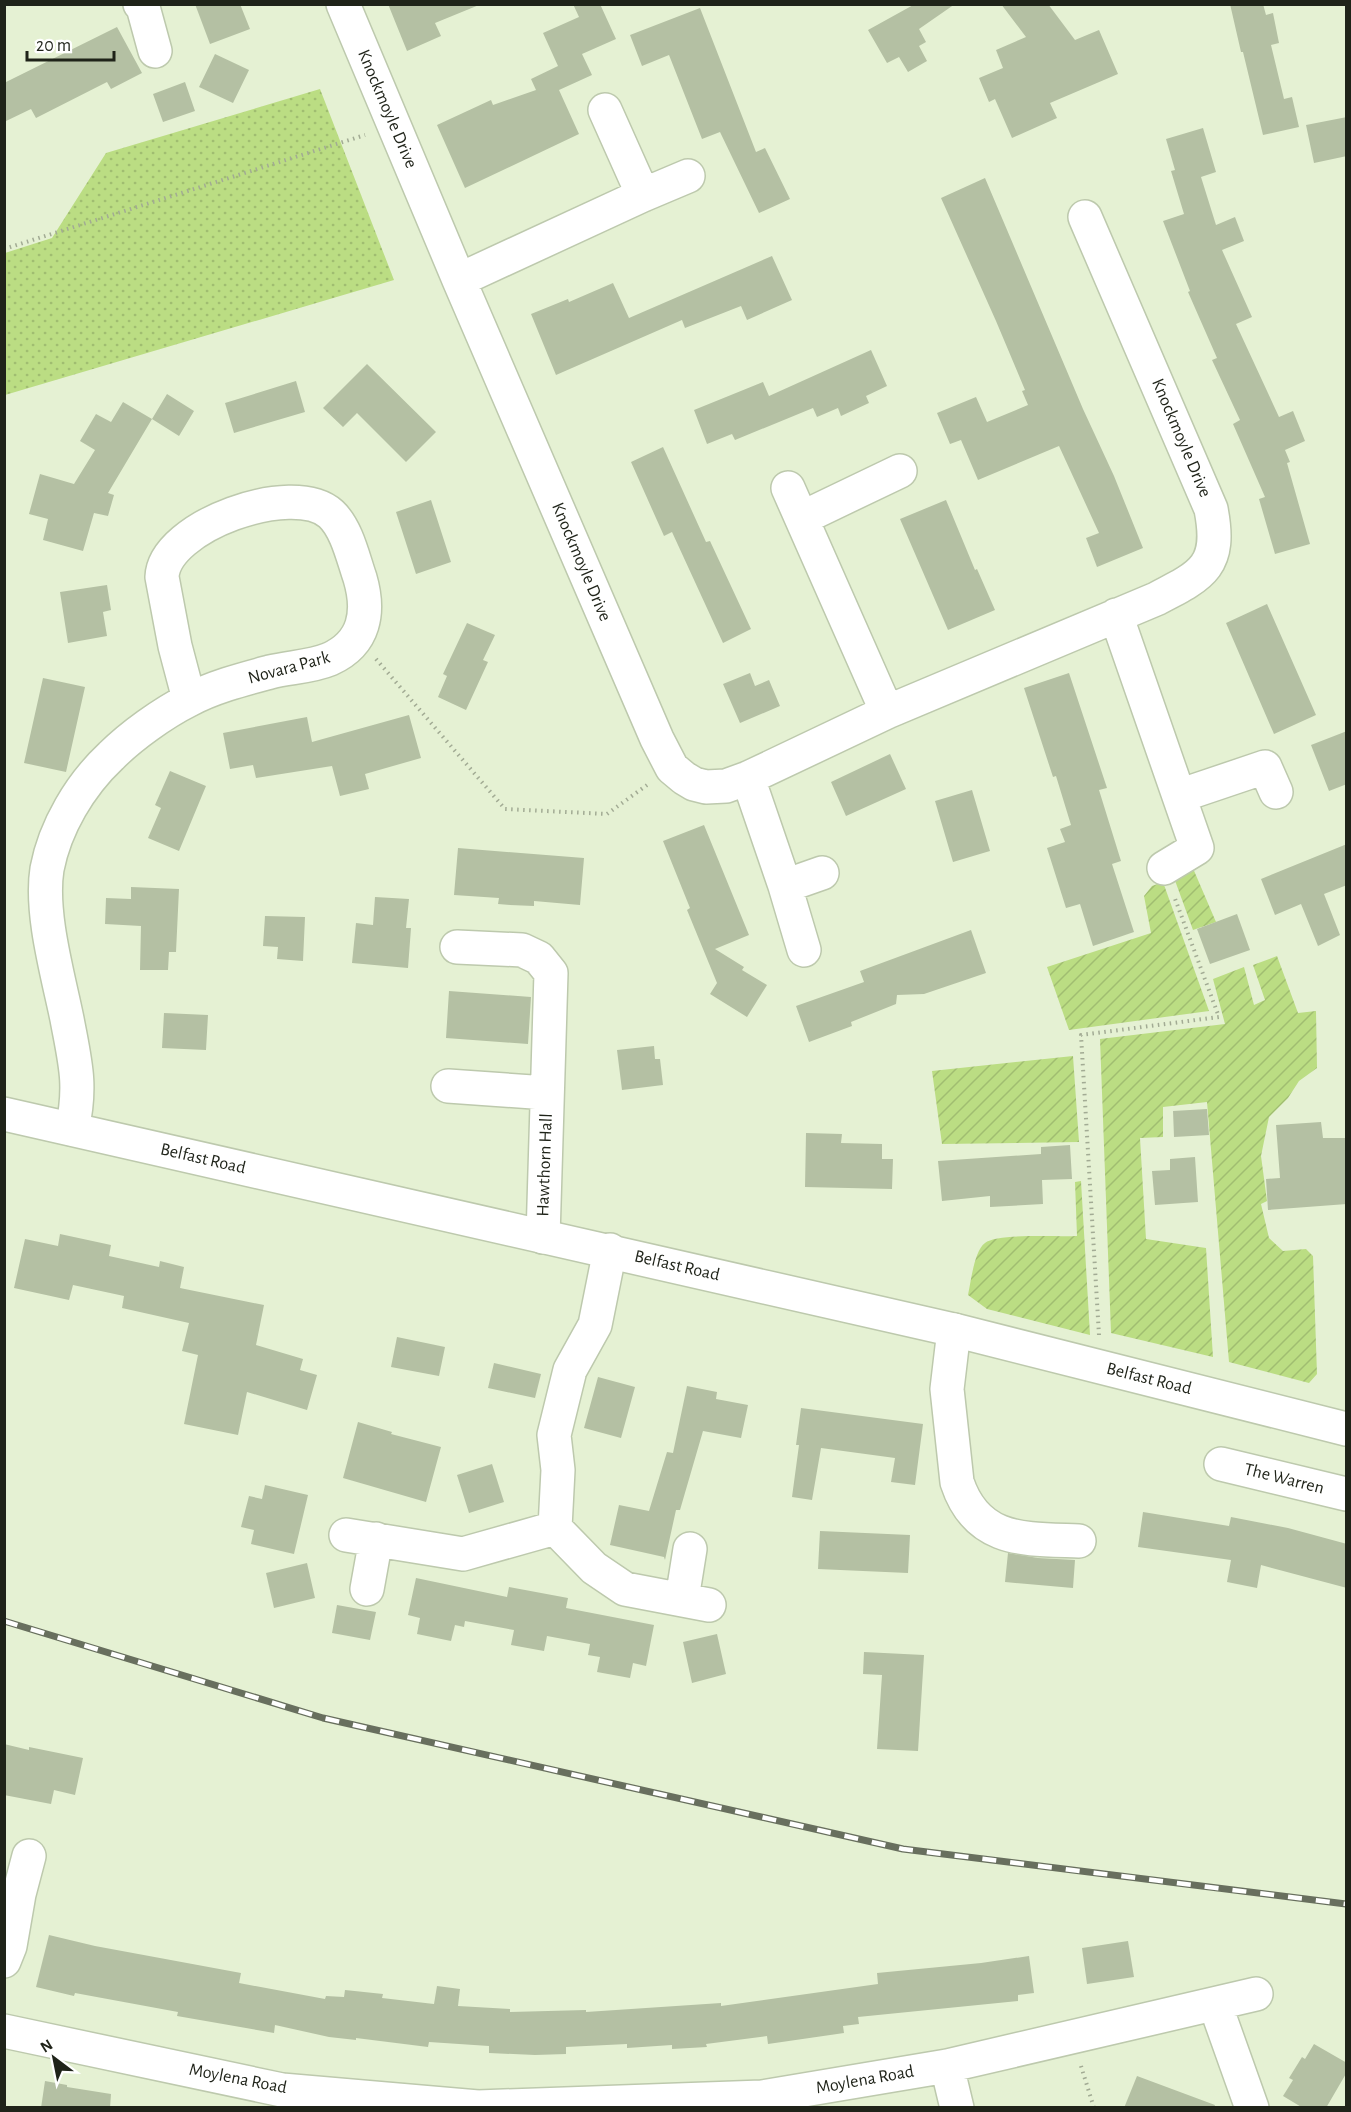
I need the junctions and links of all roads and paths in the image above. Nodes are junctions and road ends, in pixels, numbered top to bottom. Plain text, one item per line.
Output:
1 (140, 4) edge
2 (343, 4) edge
3 (155, 51) dead end
4 (605, 110) dead end
5 (394, 126) junction
6 (688, 176) dead end
7 (643, 195) junction
8 (1085, 217) dead end
9 (4, 249) edge
10 (459, 280) junction
11 (900, 471) dead end
12 (788, 488) dead end
13 (802, 518) junction
14 (1116, 615) junction
15 (357, 637) junction
16 (189, 699) junction
17 (887, 712) junction
18 (672, 768) junction
19 (748, 778) junction
20 (1271, 779) dead end
21 (1179, 796) junction
22 (1164, 868) joint
23 (822, 873) dead end
24 (785, 886) junction
25 (457, 947) dead end
26 (804, 950) dead end
27 (448, 1086) dead end
28 (548, 1093) junction
29 (4, 1114) edge
30 (72, 1129) junction
31 (543, 1237) junction
32 (610, 1250) junction
33 (954, 1330) junction
34 (1096, 1366) junction
35 (1347, 1429) edge
36 (1221, 1464) dead end
37 (1347, 1494) edge
38 (555, 1528) junction
39 (1079, 1541) dead end
40 (690, 1549) dead end
41 (367, 1589) dead end
42 (29, 1856) dead end
43 (4, 1961) edge
44 (1256, 1994) dead end
45 (1215, 2004) junction
46 (4, 2031) edge
47 (1071, 2037) junction
48 (947, 2066) junction
49 (281, 2098) edge
50 (957, 2108) edge
51 (1095, 2108) edge
52 (1252, 2108) edge

1 - 3 street
2 - 5 street, Knockmoyle Drive
4 - 7 street
5 - 9 path
5 - 10 street, Knockmoyle Drive
6 - 7 street
7 - 10 street
8 - 14 street, Knockmoyle Drive
10 - 18 street, Knockmoyle Drive
11 - 13 street
12 - 13 street
13 - 17 street
14 - 17 street, Knockmoyle Drive
14 - 21 street
15 - 16 street, Novara Park
15 - 16 street
15 - 18 path
16 - 30 street, Novara Park
17 - 19 street, Knockmoyle Drive
18 - 19 street, Knockmoyle Drive
19 - 24 street
20 - 21 street
21 - 22 street
22 - 34 path
23 - 24 street
24 - 26 street
25 - 28 street, Hawthorn Hall
27 - 28 street, Hawthorn Hall
28 - 31 street, Hawthorn Hall
29 - 30 street, Belfast Road
30 - 31 street, Belfast Road
31 - 32 street, Belfast Road
32 - 33 street, Belfast Road
32 - 38 street
33 - 34 street, Belfast Road
33 - 39 street
34 - 35 street, Belfast Road
36 - 37 street, The Warren
38 - 40 street
38 - 41 street
42 - 43 street
44 - 45 street, Moylena Road
45 - 47 street, Moylena Road
45 - 52 street
46 - 49 street, Moylena Road
47 - 48 street, Moylena Road
47 - 51 path
48 - 49 street, Moylena Road
48 - 50 street

